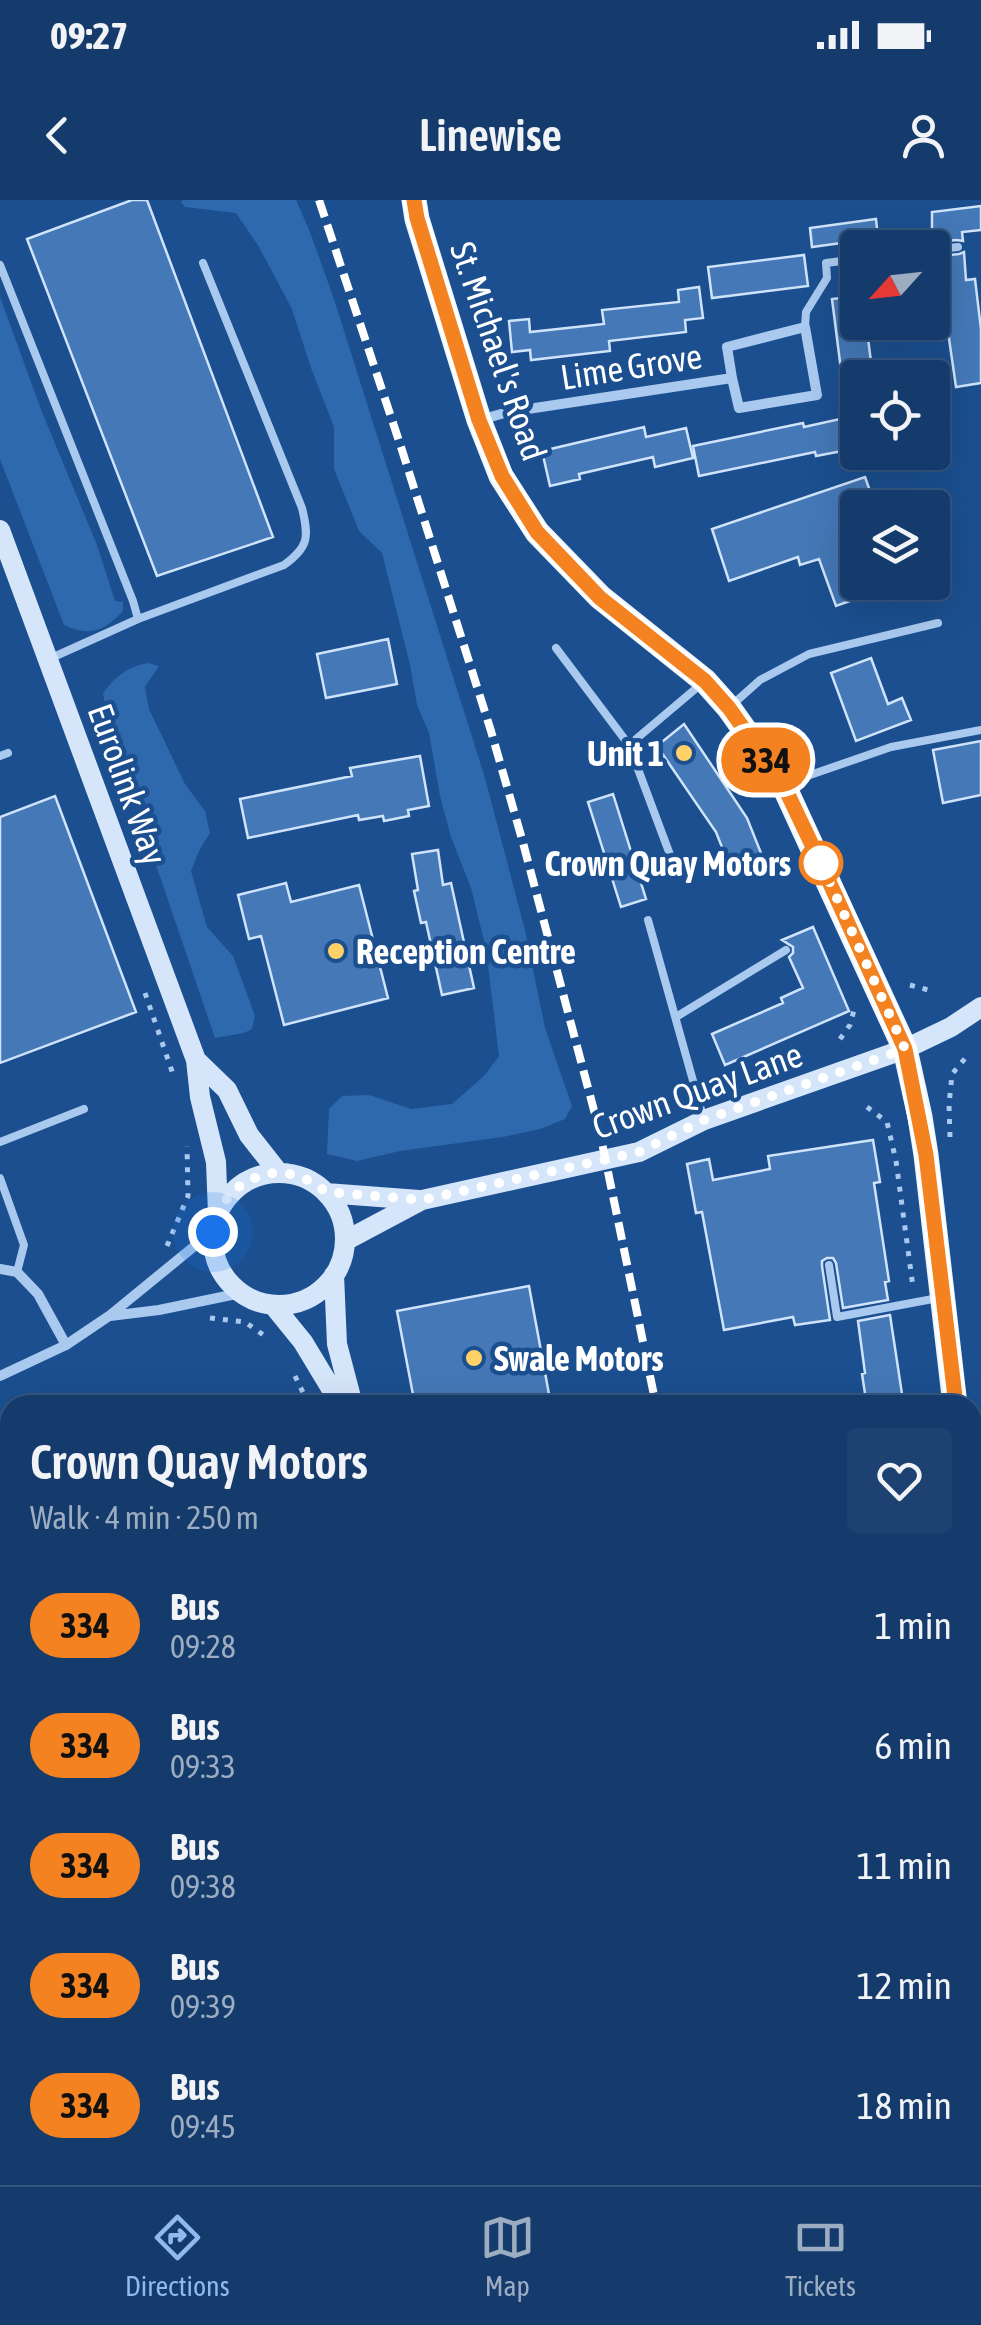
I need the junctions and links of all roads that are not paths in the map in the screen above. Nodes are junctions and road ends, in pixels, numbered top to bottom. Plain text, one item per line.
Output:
1 (414, 200) edge
2 (958, 248) dead end
3 (950, 249) edge
4 (840, 261) edge
5 (202, 263) dead end
6 (0, 265) edge
7 (805, 327) junction
8 (732, 378) junction
9 (479, 420) junction
10 (0, 530) edge
11 (138, 619) junction
12 (938, 622) dead end
13 (556, 648) dead end
14 (49, 660) junction
15 (705, 681) junction
16 (729, 708) junction
17 (981, 730) edge
18 (629, 745) junction
19 (783, 784) junction
20 (672, 860) dead end
21 (648, 920) dead end
22 (786, 950) dead end
23 (981, 1007) edge
24 (676, 1017) junction
25 (905, 1049) junction
26 (196, 1060) junction
27 (84, 1109) dead end
28 (704, 1120) junction
29 (0, 1142) edge
30 (278, 1172) junction
31 (0, 1178) edge
32 (326, 1192) junction
33 (422, 1200) junction
34 (216, 1222) junction
35 (345, 1241) junction
36 (829, 1265) dead end
37 (0, 1268) edge
38 (17, 1272) junction
39 (334, 1275) junction
40 (241, 1293) junction
41 (942, 1297) junction
42 (274, 1304) junction
43 (109, 1316) junction
44 (66, 1345) junction
45 (0, 1376) edge
46 (335, 1395) edge
47 (351, 1395) edge
48 (955, 1395) edge

1 - 9 main road, St. Michael's Road
2 - 3 lane
4 - 7 lane
5 - 11 lane
6 - 11 lane
7 - 8 street, Lime Grove
7 - 8 street, Lime Grove
8 - 9 street, Lime Grove
9 - 15 main road, St. Michael's Road
10 - 14 main road, Eurolink Way
11 - 14 lane
12 - 16 lane
13 - 18 lane
14 - 26 main road, Eurolink Way
15 - 16 main road, St. Michael's Road
15 - 18 lane
16 - 19 main road, St. Michael's Road
17 - 19 lane
18 - 20 lane
19 - 25 main road, St. Michael's Road
21 - 24 lane
22 - 24 lane
23 - 25 main road, Crown Quay Lane
24 - 28 lane
25 - 28 main road, Crown Quay Lane
25 - 41 main road, St. Michael's Road
26 - 30 main road, Eurolink Way
26 - 34 main road, Eurolink Way
27 - 29 lane
28 - 33 main road, Crown Quay Lane
30 - 32 main road
30 - 34 main road
31 - 38 lane
32 - 33 main road, Crown Quay Lane
32 - 35 main road
33 - 35 main road, Crown Quay Lane
34 - 40 main road
34 - 43 street
35 - 39 main road
36 - 41 lane
37 - 38 street
38 - 44 street
39 - 42 main road
39 - 47 main road
40 - 42 main road
40 - 43 street
41 - 48 main road, St. Michael's Road
42 - 46 main road
43 - 44 street
44 - 45 street

